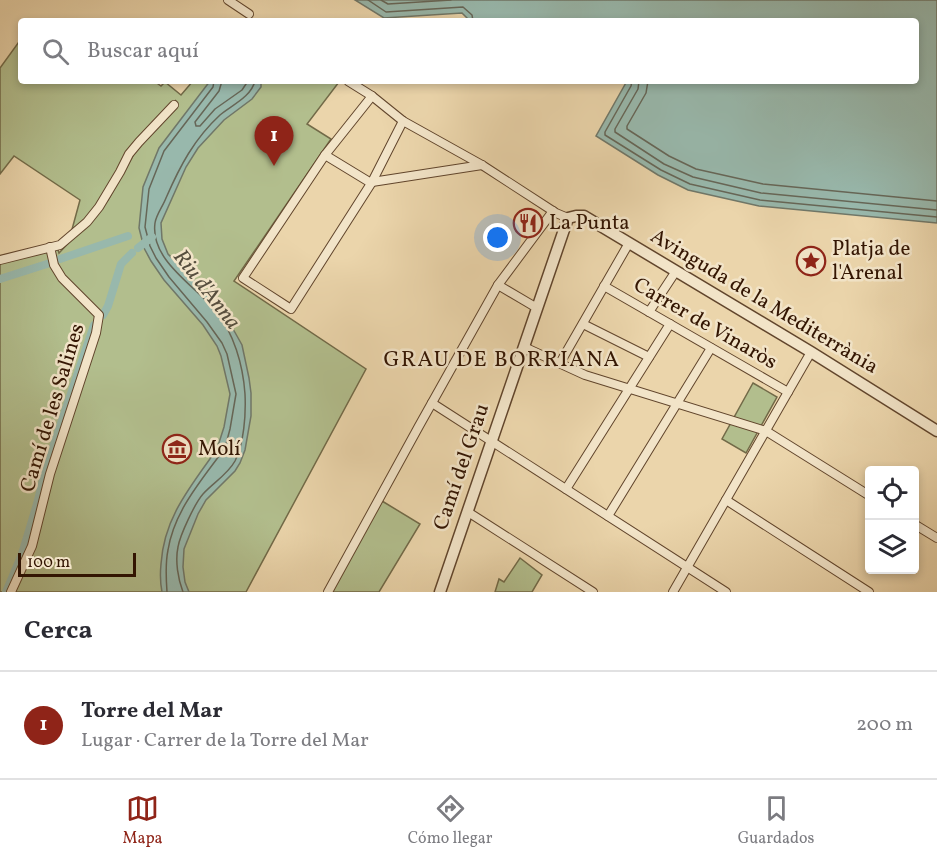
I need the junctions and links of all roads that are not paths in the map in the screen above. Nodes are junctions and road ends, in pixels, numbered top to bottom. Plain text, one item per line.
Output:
1 (228, 0) edge
2 (249, 14) dead end
3 (353, 84) edge
4 (372, 96) junction
5 (174, 105) dead end
6 (404, 121) junction
7 (325, 154) junction
8 (482, 165) junction
9 (372, 183) junction
10 (553, 211) junction
11 (568, 218) junction
12 (628, 243) junction
13 (50, 247) junction
14 (0, 260) edge
15 (676, 271) junction
16 (498, 285) junction
17 (604, 286) junction
18 (537, 308) junction
19 (649, 312) junction
20 (583, 324) junction
21 (670, 324) junction
22 (524, 347) junction
23 (711, 348) junction
24 (811, 352) junction
25 (649, 357) junction
26 (560, 363) junction
27 (629, 389) junction
28 (788, 392) junction
29 (432, 403) junction
30 (677, 404) junction
31 (766, 431) junction
32 (937, 431) edge
33 (492, 441) junction
34 (566, 489) junction
35 (865, 493) edge
36 (726, 500) junction
37 (468, 512) junction
38 (608, 516) junction
39 (919, 527) edge
40 (937, 538) edge
41 (687, 567) junction
42 (11, 592) edge
43 (328, 592) edge
44 (440, 592) edge
45 (593, 592) edge
46 (673, 592) edge
47 (726, 592) edge
48 (870, 592) edge

1 - 2 street
3 - 4 street
4 - 6 street
4 - 7 street
5 - 13 street
6 - 8 street
6 - 9 street
7 - 9 street
7 - 9 street
8 - 9 street
8 - 10 street
10 - 11 street
10 - 16 street
11 - 12 street, Avinguda de la Mediterrània
11 - 18 street, Camí del Grau
12 - 15 street, Avinguda de la Mediterrània
12 - 17 street
13 - 14 street
13 - 42 street, Camí de les Salines
15 - 19 street
15 - 24 street, Avinguda de la Mediterrània
16 - 18 street
16 - 29 street
17 - 19 street, Carrer de Vinaròs
17 - 20 street
18 - 22 street, Camí del Grau
19 - 21 street, Carrer de Vinaròs
20 - 25 street
20 - 26 street
21 - 23 street, Carrer de Vinaròs
21 - 25 street
22 - 26 street
22 - 33 street, Camí del Grau
23 - 28 street, Carrer de Vinaròs
23 - 30 street
24 - 28 street
24 - 32 street, Avinguda de la Mediterrània
25 - 27 street
26 - 27 street
27 - 30 street
27 - 34 street
28 - 31 street
29 - 33 street
29 - 43 street
30 - 31 street
30 - 38 street
31 - 35 street
31 - 36 street
33 - 34 street
33 - 37 street, Camí del Grau
34 - 38 street
36 - 41 street
36 - 48 street
37 - 44 street, Camí del Grau
37 - 45 street
38 - 41 street
39 - 40 street
41 - 46 street
41 - 47 street

